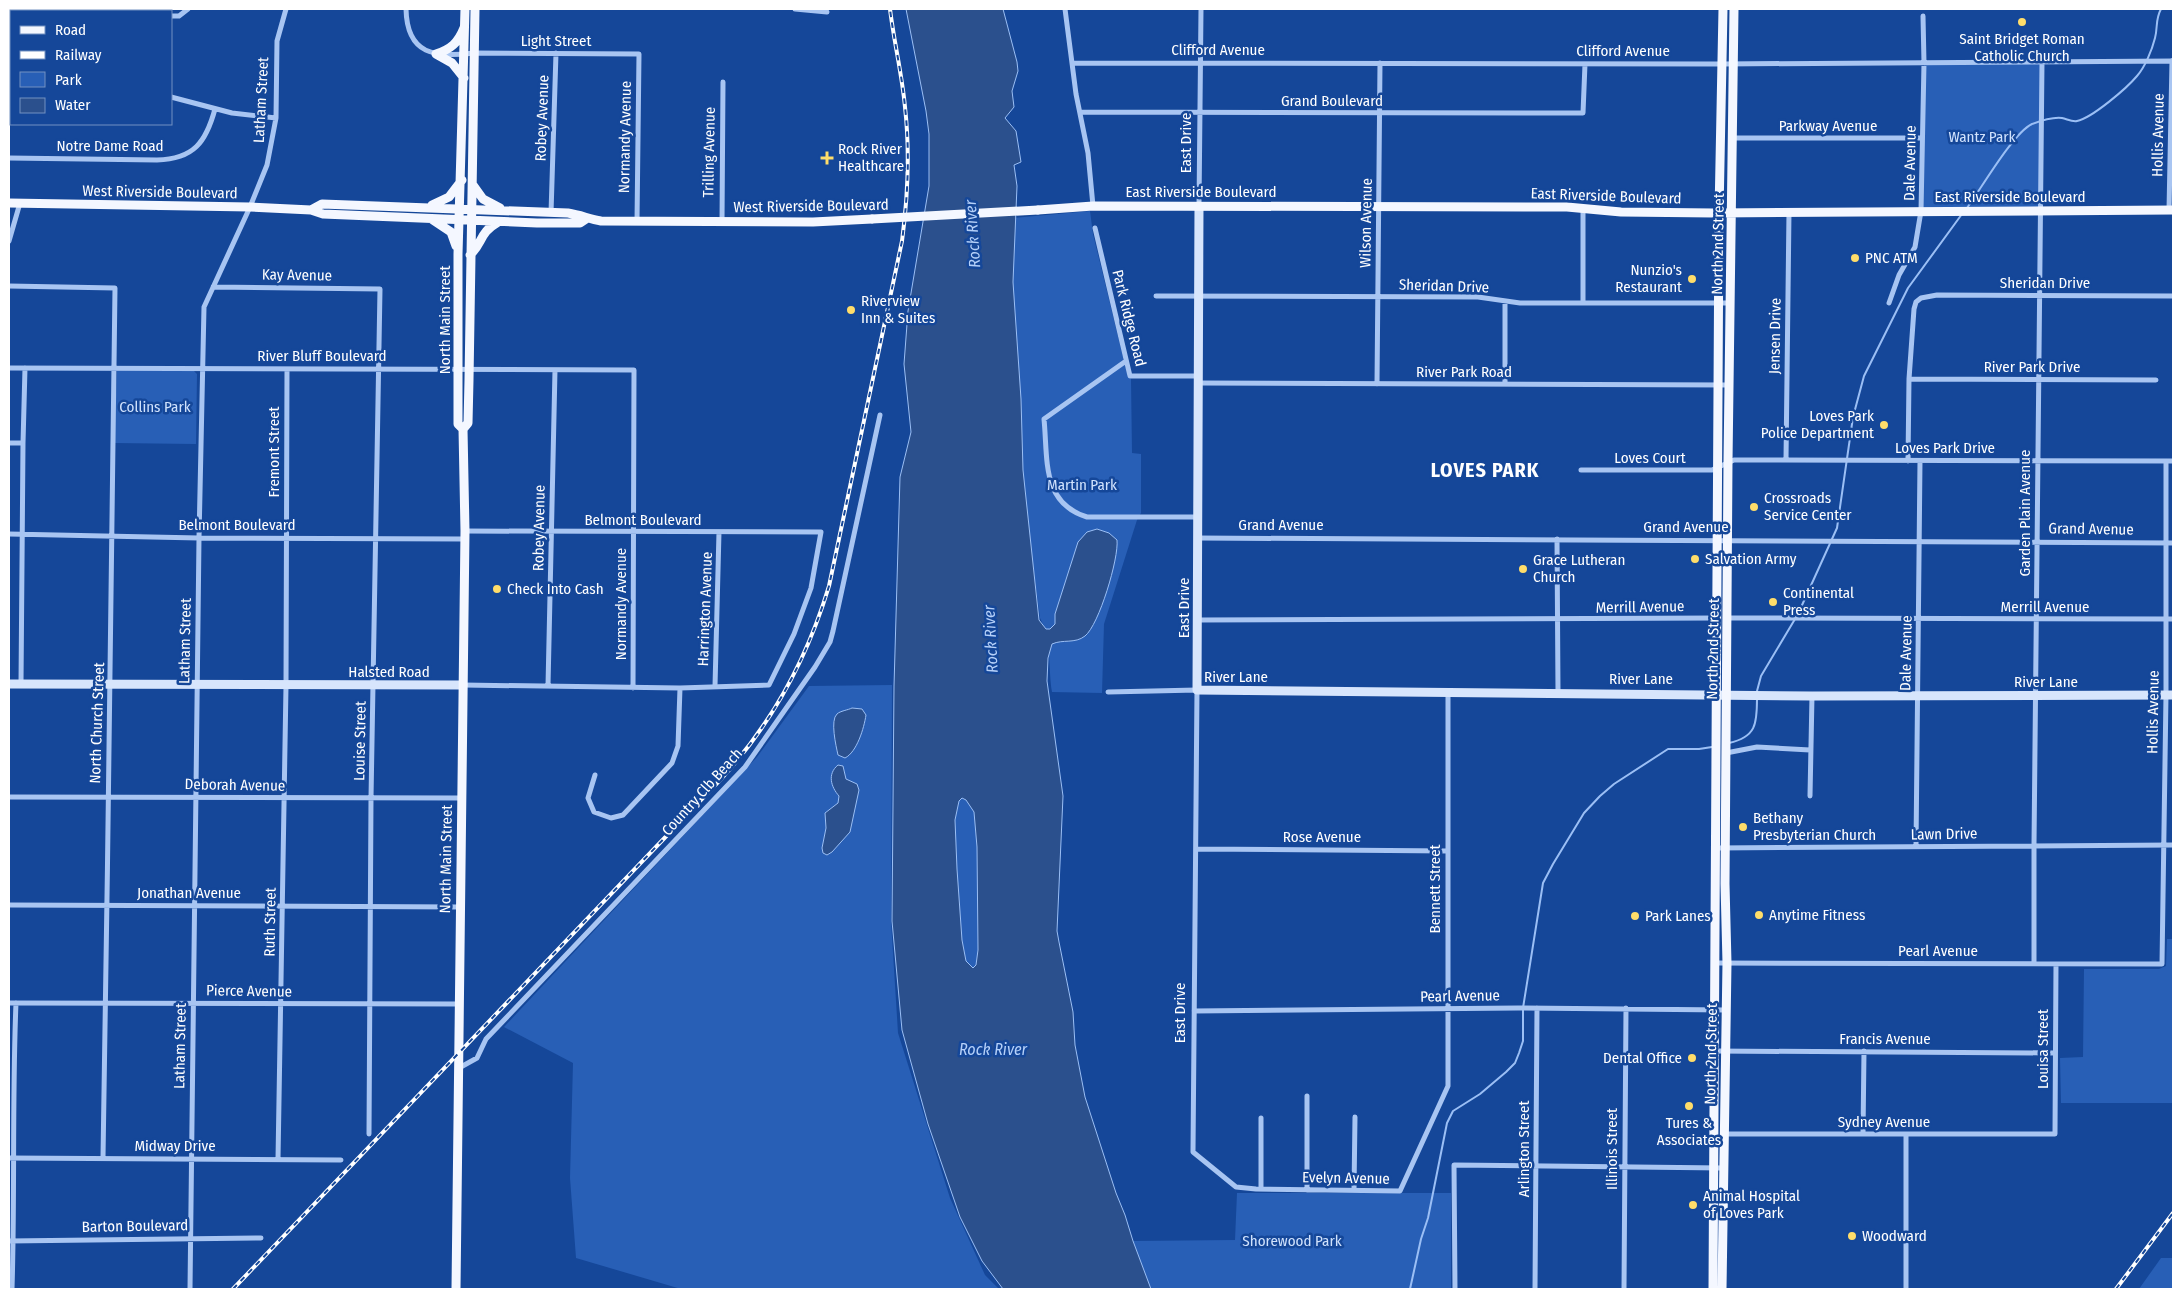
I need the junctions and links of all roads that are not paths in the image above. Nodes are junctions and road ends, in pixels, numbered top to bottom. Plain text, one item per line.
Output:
1 (188, 9) edge
2 (286, 9) edge
3 (406, 9) edge
4 (465, 9) edge
5 (475, 9) edge
6 (796, 9) edge
7 (1065, 9) edge
8 (1201, 9) edge
9 (1723, 9) edge
10 (1734, 9) edge
11 (827, 12) dead end
12 (172, 16) edge
13 (1923, 16) dead end
14 (465, 23) junction
15 (436, 54) junction
16 (470, 54) junction
17 (556, 54) junction
18 (639, 54) joint
19 (2172, 61) edge
20 (2042, 62) junction
21 (1073, 63) junction
22 (1200, 63) junction
23 (1380, 63) junction
24 (1585, 64) junction
25 (1723, 64) junction
26 (1734, 64) junction
27 (1924, 64) junction
28 (464, 78) junction
29 (723, 82) dead end
30 (172, 97) edge
31 (215, 110) junction
32 (1081, 112) junction
33 (1200, 112) junction
34 (1379, 114) junction
35 (1722, 114) junction
36 (1734, 114) junction
37 (276, 118) junction
38 (1734, 138) junction
39 (1922, 138) junction
40 (9, 158) edge
41 (462, 180) junction
42 (473, 185) junction
43 (9, 203) edge
44 (20, 203) junction
45 (429, 206) junction
46 (1094, 206) junction
47 (1199, 206) junction
48 (1379, 206) junction
49 (250, 207) junction
50 (460, 208) junction
51 (1583, 208) junction
52 (472, 209) junction
53 (311, 210) junction
54 (1038, 210) joint
55 (2171, 210) edge
56 (1921, 211) junction
57 (507, 212) junction
58 (1789, 212) junction
59 (2040, 212) junction
60 (551, 213) junction
61 (1719, 213) junction
62 (1733, 213) junction
63 (430, 219) junction
64 (586, 219) junction
65 (459, 220) junction
66 (471, 221) junction
67 (637, 221) junction
68 (499, 222) junction
69 (722, 222) junction
70 (1095, 228) dead end
71 (9, 241) edge
72 (458, 254) junction
73 (470, 255) junction
74 (9, 286) edge
75 (213, 287) junction
76 (380, 289) joint
77 (1198, 295) junction
78 (2039, 295) junction
79 (1156, 296) dead end
80 (1377, 296) junction
81 (2173, 296) edge
82 (1505, 301) junction
83 (1583, 303) junction
84 (1719, 303) junction
85 (1730, 303) junction
86 (1889, 303) dead end
87 (1126, 361) junction
88 (9, 368) edge
89 (25, 368) junction
90 (114, 368) junction
91 (202, 368) junction
92 (287, 369) junction
93 (378, 369) junction
94 (458, 369) junction
95 (469, 369) junction
96 (555, 370) junction
97 (634, 370) joint
98 (1909, 379) junction
99 (1198, 380) junction
100 (2039, 380) junction
101 (2156, 380) dead end
102 (1377, 384) junction
103 (1505, 384) junction
104 (1719, 385) junction
105 (1730, 385) junction
106 (880, 415) dead end
107 (464, 429) junction
108 (9, 443) edge
109 (23, 443) junction
110 (1786, 460) junction
111 (1908, 461) junction
112 (1920, 461) junction
113 (2037, 461) junction
114 (2166, 461) junction
115 (2173, 461) edge
116 (1728, 462) junction
117 (1718, 466) junction
118 (1581, 470) dead end
119 (1198, 517) junction
120 (552, 532) junction
121 (634, 532) junction
122 (719, 532) junction
123 (9, 534) edge
124 (22, 535) junction
125 (465, 535) junction
126 (112, 536) junction
127 (199, 538) junction
128 (286, 538) junction
129 (1198, 538) junction
130 (377, 539) junction
131 (1557, 539) junction
132 (1717, 540) junction
133 (1728, 540) junction
134 (1920, 540) junction
135 (2038, 541) junction
136 (2166, 543) junction
137 (2173, 543) edge
138 (1717, 618) junction
139 (1728, 618) junction
140 (2036, 619) junction
141 (2166, 619) junction
142 (2173, 619) edge
143 (1198, 620) junction
144 (1557, 620) junction
145 (1920, 620) junction
146 (9, 684) edge
147 (21, 684) junction
148 (112, 684) junction
149 (197, 684) junction
150 (464, 685) junction
151 (769, 685) joint
152 (286, 686) junction
153 (373, 686) junction
154 (548, 686) junction
155 (715, 686) junction
156 (633, 688) junction
157 (680, 688) junction
158 (1197, 690) junction
159 (1108, 692) dead end
160 (1448, 692) junction
161 (1558, 692) junction
162 (1716, 694) junction
163 (1727, 694) junction
164 (2036, 695) junction
165 (2170, 695) edge
166 (1812, 696) junction
167 (1918, 696) junction
168 (1810, 750) junction
169 (1726, 752) junction
170 (595, 775) dead end
171 (107, 796) junction
172 (1810, 796) dead end
173 (9, 797) edge
174 (197, 797) junction
175 (284, 798) junction
176 (371, 798) junction
177 (461, 798) junction
178 (2034, 845) junction
179 (2163, 845) junction
180 (2173, 845) edge
181 (1916, 846) junction
182 (1716, 848) junction
183 (1726, 848) junction
184 (1196, 849) junction
185 (1448, 850) junction
186 (9, 905) edge
187 (108, 905) junction
188 (195, 905) junction
189 (283, 907) junction
190 (460, 907) junction
191 (370, 908) junction
192 (1714, 964) junction
193 (1727, 964) junction
194 (2034, 964) junction
195 (2056, 964) junction
196 (2162, 964) joint
197 (9, 1003) edge
198 (16, 1003) junction
199 (105, 1003) junction
200 (194, 1003) junction
201 (370, 1003) junction
202 (282, 1004) junction
203 (458, 1004) junction
204 (1447, 1008) junction
205 (1537, 1008) junction
206 (1626, 1008) junction
207 (1194, 1010) junction
208 (1714, 1010) junction
209 (1726, 1010) junction
210 (1715, 1051) junction
211 (1725, 1051) junction
212 (1864, 1052) junction
213 (2055, 1052) junction
214 (458, 1068) junction
215 (11, 1081) edge
216 (1448, 1086) joint
217 (1307, 1096) dead end
218 (1355, 1117) dead end
219 (1261, 1118) dead end
220 (369, 1134) dead end
221 (1714, 1134) junction
222 (1723, 1134) junction
223 (1863, 1134) junction
224 (1906, 1134) junction
225 (2055, 1134) joint
226 (11, 1158) edge
227 (103, 1158) junction
228 (190, 1159) junction
229 (278, 1159) junction
230 (341, 1160) dead end
231 (1537, 1166) junction
232 (1625, 1167) junction
233 (1719, 1168) junction
234 (1236, 1187) joint
235 (1261, 1189) junction
236 (1307, 1190) junction
237 (1354, 1190) junction
238 (190, 1238) junction
239 (262, 1238) dead end
240 (11, 1241) edge
241 (12, 1289) edge
242 (190, 1289) edge
243 (456, 1289) edge
244 (1455, 1289) edge
245 (1535, 1289) edge
246 (1624, 1289) edge
247 (1713, 1289) edge
248 (1722, 1289) edge
249 (1906, 1289) edge

1 - 12 street
2 - 37 street, Latham Street
3 - 15 street
4 - 14 main road
5 - 16 main road
6 - 11 street
7 - 21 street
8 - 22 street, East Drive
9 - 25 main road, North 2nd Street
10 - 26 main road, North 2nd Street
13 - 27 street, Dale Avenue
14 - 15 main road
14 - 16 main road
15 - 16 street, Light Street
15 - 28 main road
16 - 17 street, Light Street
16 - 28 main road, North Main Street
16 - 42 main road, North Main Street
17 - 18 street, Light Street
17 - 60 street, Robey Avenue
18 - 67 street, Normandy Avenue
19 - 20 street, Clifford Avenue
19 - 55 street, Hollis Avenue
20 - 27 street, Clifford Avenue
20 - 59 street, Garden Plain Avenue
21 - 22 street, Clifford Avenue
21 - 32 street
22 - 23 street, Clifford Avenue
22 - 33 street, East Drive
23 - 24 street, Clifford Avenue
23 - 34 street, Wilson Avenue
24 - 25 street, Clifford Avenue
24 - 34 street, Grand Boulevard
25 - 26 street, Clifford Avenue
25 - 35 main road, North 2nd Street
26 - 27 street, Clifford Avenue
26 - 36 main road, North 2nd Street
27 - 39 street, Dale Avenue
28 - 41 main road, North Main Street
29 - 69 street, Trilling Avenue
30 - 31 street
31 - 37 street
31 - 40 street, Notre Dame Road
32 - 33 street, Grand Boulevard
32 - 46 street
33 - 34 street, Grand Boulevard
33 - 47 street, East Drive
34 - 48 street, Wilson Avenue
35 - 36 main road
35 - 61 main road, North 2nd Street
36 - 38 main road, North 2nd Street
37 - 49 street, Latham Street
38 - 39 street, Parkway Avenue
38 - 62 main road, North 2nd Street
39 - 56 street, Dale Avenue
41 - 45 main road
41 - 50 main road, North Main Street
42 - 52 main road, North Main Street
42 - 57 main road
43 - 44 main road, West Riverside Boulevard
44 - 49 main road, West Riverside Boulevard
44 - 71 street
45 - 50 main road, West Riverside Boulevard
45 - 53 main road, West Riverside Boulevard
46 - 47 main road, East Riverside Boulevard
46 - 54 main road, East Riverside Boulevard
47 - 48 main road, East Riverside Boulevard
47 - 77 street, East Drive
48 - 51 main road, East Riverside Boulevard
48 - 80 street, Wilson Avenue
49 - 53 main road, West Riverside Boulevard
49 - 75 street, Latham Street
50 - 52 main road, West Riverside Boulevard
50 - 65 main road, North Main Street
51 - 61 main road, East Riverside Boulevard
51 - 83 street
52 - 57 main road, West Riverside Boulevard
52 - 66 main road, North Main Street
53 - 63 main road, West Riverside Boulevard
54 - 69 main road, West Riverside Boulevard, bridge
55 - 59 main road, East Riverside Boulevard
56 - 58 main road, East Riverside Boulevard
56 - 59 main road, East Riverside Boulevard
56 - 86 street, Dale Avenue
57 - 60 main road, West Riverside Boulevard
58 - 62 main road, East Riverside Boulevard
58 - 110 street, Jensen Drive
59 - 78 street, Garden Plain Avenue
60 - 64 main road, West Riverside Boulevard
61 - 62 main road, East Riverside Boulevard
61 - 84 main road, North 2nd Street
62 - 85 main road, North 2nd Street
63 - 65 main road, West Riverside Boulevard
63 - 72 main road
64 - 67 main road, West Riverside Boulevard
64 - 68 main road, West Riverside Boulevard
65 - 66 main road, West Riverside Boulevard
65 - 72 main road, North Main Street
66 - 68 main road, West Riverside Boulevard
66 - 73 main road, North Main Street
67 - 69 main road, West Riverside Boulevard
68 - 73 main road
70 - 87 street, Park Ridge Road
72 - 94 main road, North Main Street
73 - 95 main road, North Main Street
74 - 90 street, North Church Street
75 - 76 street, Kay Avenue
75 - 91 street, Latham Street
76 - 93 street, Louise Street
77 - 79 street, Sheridan Drive
77 - 80 street, Sheridan Drive
77 - 99 street, East Drive
78 - 81 street, Sheridan Drive
78 - 98 street, Sheridan Drive
78 - 100 street, Garden Plain Avenue
80 - 82 street, Sheridan Drive
80 - 102 street, Wilson Avenue
82 - 83 street, Sheridan Drive
82 - 103 street
83 - 84 street, Sheridan Drive
84 - 85 street, Sheridan Drive
84 - 104 main road, North 2nd Street
85 - 105 main road, North 2nd Street
87 - 99 street, Park Ridge Road
87 - 119 street
88 - 89 street, River Bluff Boulevard
89 - 90 street, River Bluff Boulevard
89 - 109 street
90 - 91 street, River Bluff Boulevard
90 - 126 street, North Church Street
91 - 92 street, River Bluff Boulevard
91 - 127 street, Latham Street
92 - 93 street, River Bluff Boulevard
92 - 128 street, Fremont Street
93 - 94 street, River Bluff Boulevard
93 - 130 street, Louise Street
94 - 95 street, River Bluff Boulevard
94 - 107 main road, North Main Street
95 - 96 street, River Bluff Boulevard
95 - 107 main road, North Main Street
96 - 97 street, River Bluff Boulevard
96 - 120 street, Robey Avenue
97 - 121 street, Normandy Avenue
98 - 100 street, River Park Drive
98 - 111 street
99 - 102 street, River Park Road
99 - 119 street, East Drive
100 - 101 street, River Park Drive
100 - 113 street, Garden Plain Avenue
102 - 103 street, River Park Road
103 - 104 street, River Park Road
104 - 105 street, River Park Road
104 - 117 main road, North 2nd Street
105 - 116 main road, North 2nd Street
106 - 214 street, Country Clb Beach
107 - 125 main road, North Main Street
108 - 109 street
109 - 124 street
110 - 111 street, Loves Park Drive
110 - 116 street, Loves Park Drive
111 - 112 street, Loves Park Drive
112 - 113 street, Loves Park Drive
112 - 134 street, Dale Avenue
113 - 114 street, Loves Park Drive
113 - 135 street, Garden Plain Avenue
114 - 115 street, Loves Park Drive
114 - 136 street, Hollis Avenue
116 - 117 street, Loves Park Drive
116 - 133 main road, North 2nd Street
117 - 118 street, Loves Court
117 - 132 main road, North 2nd Street
119 - 129 street, East Drive
120 - 121 street, Belmont Boulevard
120 - 125 street, Belmont Boulevard
120 - 154 street, Robey Avenue
121 - 122 street, Belmont Boulevard
121 - 156 street, Normandy Avenue
122 - 151 street, Belmont Boulevard
122 - 155 street, Harrington Avenue
123 - 124 street, Belmont Boulevard
124 - 126 street, Belmont Boulevard
124 - 147 street
125 - 130 street, Belmont Boulevard
125 - 150 main road, North Main Street
126 - 127 street, Belmont Boulevard
126 - 148 street, North Church Street
127 - 128 street, Belmont Boulevard
127 - 149 street, Latham Street
128 - 130 street, Belmont Boulevard
128 - 152 street, Fremont Street
129 - 131 street, Grand Avenue
129 - 143 street, East Drive
130 - 153 street, Louise Street
131 - 132 street, Grand Avenue
131 - 144 street
132 - 133 street, Grand Avenue
132 - 138 main road, North 2nd Street
133 - 134 street, Grand Avenue
133 - 139 main road, North 2nd Street
134 - 135 street, Grand Avenue
134 - 145 street, Dale Avenue
135 - 136 street, Grand Avenue
135 - 140 street, Garden Plain Avenue
136 - 137 street, Grand Avenue
136 - 141 street, Hollis Avenue
138 - 139 street, Merrill Avenue
138 - 144 street, Merrill Avenue
138 - 162 main road, North 2nd Street
139 - 145 street, Merrill Avenue
139 - 163 main road, North 2nd Street
140 - 141 street, Merrill Avenue
140 - 145 street, Merrill Avenue
140 - 164 street, Garden Plain Avenue
141 - 142 street, Merrill Avenue
141 - 165 street, Hollis Avenue
143 - 144 street, Merrill Avenue
143 - 158 street, East Drive
144 - 161 street
145 - 167 street, Dale Avenue
146 - 147 street, Halsted Road
147 - 148 street, Halsted Road
148 - 149 street, Halsted Road
148 - 171 street, North Church Street
149 - 152 street, Halsted Road
149 - 174 street, Latham Street
150 - 153 street, Halsted Road
150 - 154 street, Halsted Road
150 - 177 main road, North Main Street
151 - 155 street, Halsted Road
152 - 153 street, Halsted Road
152 - 175 street, Ruth Street
153 - 176 street, Louise Street
154 - 156 street, Halsted Road
155 - 157 street, Halsted Road
156 - 157 street, Halsted Road
157 - 170 street
158 - 159 street, River Lane
158 - 160 street, River Lane
158 - 184 street, East Drive
160 - 161 street, River Lane
160 - 185 street, Bennett Street
161 - 162 street, River Lane
162 - 163 street, River Lane
162 - 182 main road, North 2nd Street
163 - 166 street, River Lane
163 - 169 main road, North 2nd Street
164 - 165 street, River Lane
164 - 167 street, River Lane
164 - 178 street, Garden Plain Avenue
165 - 179 street, Hollis Avenue
166 - 167 street, River Lane
166 - 168 street
167 - 181 street, Dale Avenue
168 - 169 street
168 - 172 street
169 - 183 main road, North 2nd Street
171 - 173 street, Deborah Avenue
171 - 174 street, Deborah Avenue
171 - 187 street, North Church Street
174 - 175 street, Deborah Avenue
174 - 188 street, Latham Street
175 - 176 street, Deborah Avenue
175 - 189 street, Ruth Street
176 - 177 street, Deborah Avenue
176 - 191 street, Louise Street
177 - 190 main road, North Main Street
178 - 179 street, Lawn Drive
178 - 181 street, Lawn Drive
178 - 194 street, Garden Plain Avenue
179 - 180 street, Lawn Drive
179 - 196 street, Hollis Avenue
181 - 183 street, Lawn Drive
182 - 183 street, Lawn Drive
182 - 192 main road, North 2nd Street
183 - 193 main road, North 2nd Street
184 - 185 street, Rose Avenue
184 - 207 street, East Drive
185 - 204 street, Bennett Street
186 - 187 street, Jonathan Avenue
187 - 188 street, Jonathan Avenue
187 - 199 street, North Church Street
188 - 189 street, Jonathan Avenue
188 - 200 street, Latham Street
189 - 191 street, Jonathan Avenue
189 - 202 street, Ruth Street
190 - 191 street, Jonathan Avenue
190 - 203 main road, North Main Street
191 - 201 street, Louise Street
192 - 193 street, Pearl Avenue
192 - 208 main road, North 2nd Street
193 - 194 street, Pearl Avenue
193 - 209 main road, North 2nd Street
194 - 195 street, Pearl Avenue
195 - 196 street, Pearl Avenue
195 - 213 street, Louisa Street
197 - 198 street, Pierce Avenue
198 - 199 street, Pierce Avenue
198 - 215 street
199 - 200 street, Pierce Avenue
199 - 227 street, North Church Street
200 - 202 street, Pierce Avenue
200 - 228 street, Latham Street
201 - 202 street, Pierce Avenue
201 - 203 street, Pierce Avenue
201 - 220 street, Louise Street
202 - 229 street, Ruth Street
203 - 214 main road, North Main Street
204 - 205 street, Pearl Avenue
204 - 207 street, Pearl Avenue
204 - 216 street, Bennett Street
205 - 206 street, Pearl Avenue
205 - 231 street, Arlington Street
206 - 208 street, Pearl Avenue
206 - 232 street, Illinois Street
207 - 234 street, East Drive
208 - 209 street, Pearl Avenue
208 - 210 main road, North 2nd Street
209 - 211 main road, North 2nd Street
210 - 211 street, Francis Avenue
210 - 221 main road, North 2nd Street
211 - 212 street, Francis Avenue
211 - 222 main road, North 2nd Street
212 - 213 street, Francis Avenue
212 - 223 street
213 - 225 street, Louisa Street
214 - 243 main road, North Main Street
215 - 226 street
216 - 237 street, Evelyn Avenue
217 - 236 street
218 - 237 street
219 - 235 street
221 - 222 street, Sydney Avenue
221 - 233 main road, North 2nd Street
222 - 223 street, Sydney Avenue
222 - 233 main road, North 2nd Street
223 - 224 street, Sydney Avenue
224 - 225 street, Sydney Avenue
224 - 249 street
226 - 227 street, Midway Drive
226 - 240 street
227 - 228 street, Midway Drive
228 - 229 street, Midway Drive
228 - 238 street, Latham Street
229 - 230 street, Midway Drive
231 - 232 street
231 - 244 street
231 - 245 street, Arlington Street
232 - 233 street
232 - 246 street, Illinois Street
233 - 247 main road, North 2nd Street
233 - 248 main road, North 2nd Street
234 - 235 street, Evelyn Avenue
235 - 236 street, Evelyn Avenue
236 - 237 street, Evelyn Avenue
238 - 239 street, Barton Boulevard
238 - 240 street, Barton Boulevard
238 - 242 street, Latham Street
240 - 241 street

